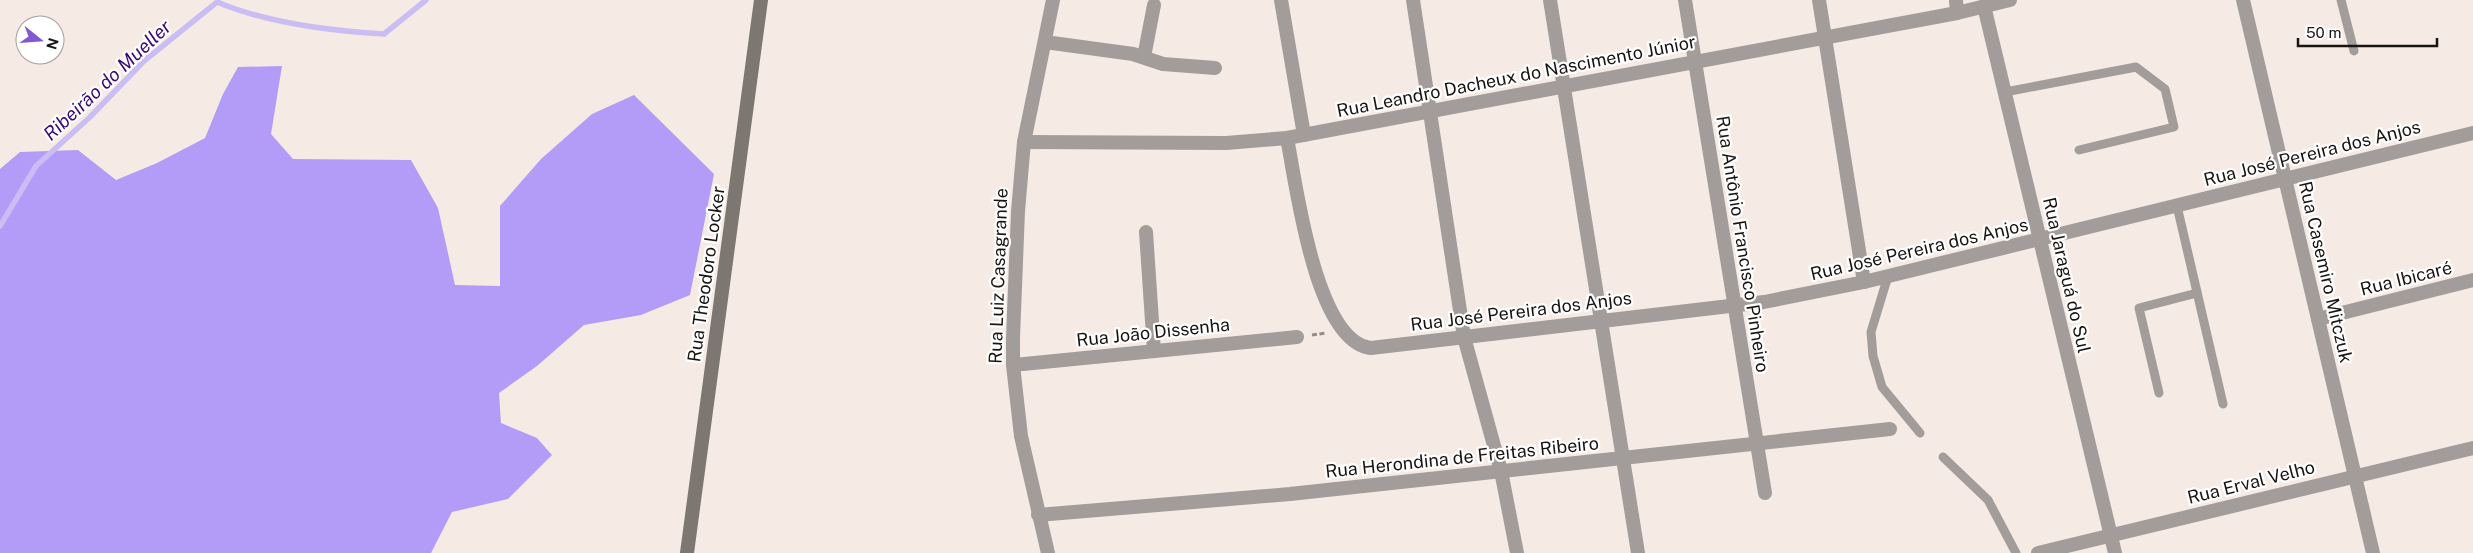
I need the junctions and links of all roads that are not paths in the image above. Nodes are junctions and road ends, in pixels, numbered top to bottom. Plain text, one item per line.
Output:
1 (761, 0) edge
2 (1053, 0) edge
3 (1281, 0) edge
4 (1413, 0) edge
5 (1550, 0) edge
6 (1685, 0) edge
7 (1819, 0) edge
8 (2010, 0) edge
9 (2243, 0) edge
10 (2341, 0) edge
11 (1154, 5) dead end
12 (1956, 6) edge
13 (1984, 6) junction
14 (1825, 37) junction
15 (1046, 42) junction
16 (2354, 51) dead end
17 (1144, 57) junction
18 (1695, 62) junction
19 (1215, 68) dead end
20 (1564, 86) junction
21 (2004, 92) junction
22 (1430, 111) junction
23 (2473, 133) edge
24 (1304, 135) junction
25 (1287, 138) junction
26 (1024, 142) junction
27 (2079, 150) dead end
28 (2285, 179) junction
29 (2177, 206) junction
30 (1146, 232) dead end
31 (2040, 239) junction
32 (1888, 276) junction
33 (2473, 280) edge
34 (1864, 282) junction
35 (2197, 293) junction
36 (1734, 304) junction
37 (2318, 318) junction
38 (1601, 320) junction
39 (1297, 336) road end
40 (1464, 337) junction
41 (1154, 351) junction
42 (1013, 365) junction
43 (2159, 393) dead end
44 (2223, 404) dead end
45 (1890, 429) dead end
46 (1920, 433) dead end
47 (1757, 444) junction
48 (2473, 448) edge
49 (1943, 457) dead end
50 (1623, 458) junction
51 (1501, 471) junction
52 (2355, 476) junction
53 (1764, 493) dead end
54 (1038, 515) junction
55 (2110, 535) junction
56 (687, 553) edge
57 (1048, 553) edge
58 (1517, 553) edge
59 (1638, 553) edge
60 (2016, 553) edge
61 (2038, 553) edge
62 (2115, 553) edge
63 (2373, 553) edge

1 - 56 main road, Rua Theodoro Locker
2 - 15 street, Rua Luiz Casagrande
3 - 24 street
4 - 22 street
5 - 20 street
6 - 18 street, Rua Antônio Francisco Pinheiro
7 - 14 street
8 - 13 street, Rua Leandro Dacheux do Nascimento Júnior
9 - 28 street, Rua Casemiro Mitczuk
10 - 16 lane
11 - 17 street
12 - 13 street, Rua Leandro Dacheux do Nascimento Júnior
12 - 14 street, Rua Leandro Dacheux do Nascimento Júnior
13 - 21 street, Rua Jaraguá do Sul
14 - 18 street, Rua Leandro Dacheux do Nascimento Júnior
14 - 34 street
15 - 17 street
15 - 26 street, Rua Luiz Casagrande
17 - 19 street
18 - 20 street, Rua Leandro Dacheux do Nascimento Júnior
18 - 36 street, Rua Antônio Francisco Pinheiro
20 - 22 street, Rua Leandro Dacheux do Nascimento Júnior
20 - 38 street
21 - 27 lane
21 - 31 street, Rua Jaraguá do Sul
22 - 24 street, Rua Leandro Dacheux do Nascimento Júnior
22 - 40 street
23 - 28 street, Rua José Pereira dos Anjos
24 - 25 street, Rua Leandro Dacheux do Nascimento Júnior
25 - 26 street, Rua Leandro Dacheux do Nascimento Júnior
25 - 40 street, Rua José Pereira dos Anjos
26 - 42 street, Rua Luiz Casagrande
28 - 29 street, Rua José Pereira dos Anjos
28 - 37 street, Rua Casemiro Mitczuk
29 - 31 street, Rua José Pereira dos Anjos
29 - 35 lane
30 - 41 street
31 - 32 street, Rua José Pereira dos Anjos
31 - 55 street, Rua Jaraguá do Sul
32 - 34 street, Rua José Pereira dos Anjos
32 - 46 lane
33 - 37 street, Rua Ibicaré
34 - 36 street, Rua José Pereira dos Anjos
35 - 43 lane
35 - 44 lane
36 - 38 street, Rua José Pereira dos Anjos
36 - 47 street, Rua Antônio Francisco Pinheiro
37 - 52 street, Rua Casemiro Mitczuk
38 - 40 street, Rua José Pereira dos Anjos
38 - 50 street
39 - 41 street, Rua João Dissenha
40 - 51 street
41 - 42 street, Rua João Dissenha
42 - 54 street, Rua Luiz Casagrande
45 - 47 street, Rua Herondina de Freitas Ribeiro
47 - 50 street, Rua Herondina de Freitas Ribeiro
47 - 53 street, Rua Antônio Francisco Pinheiro
48 - 52 street, Rua Erval Velho
49 - 60 lane
50 - 51 street, Rua Herondina de Freitas Ribeiro
50 - 59 street
51 - 54 street, Rua Herondina de Freitas Ribeiro
51 - 58 street
52 - 55 street, Rua Erval Velho
52 - 63 street, Rua Casemiro Mitczuk
54 - 57 street, Rua Luiz Casagrande
55 - 61 street, Rua Erval Velho
55 - 62 street, Rua Jaraguá do Sul

